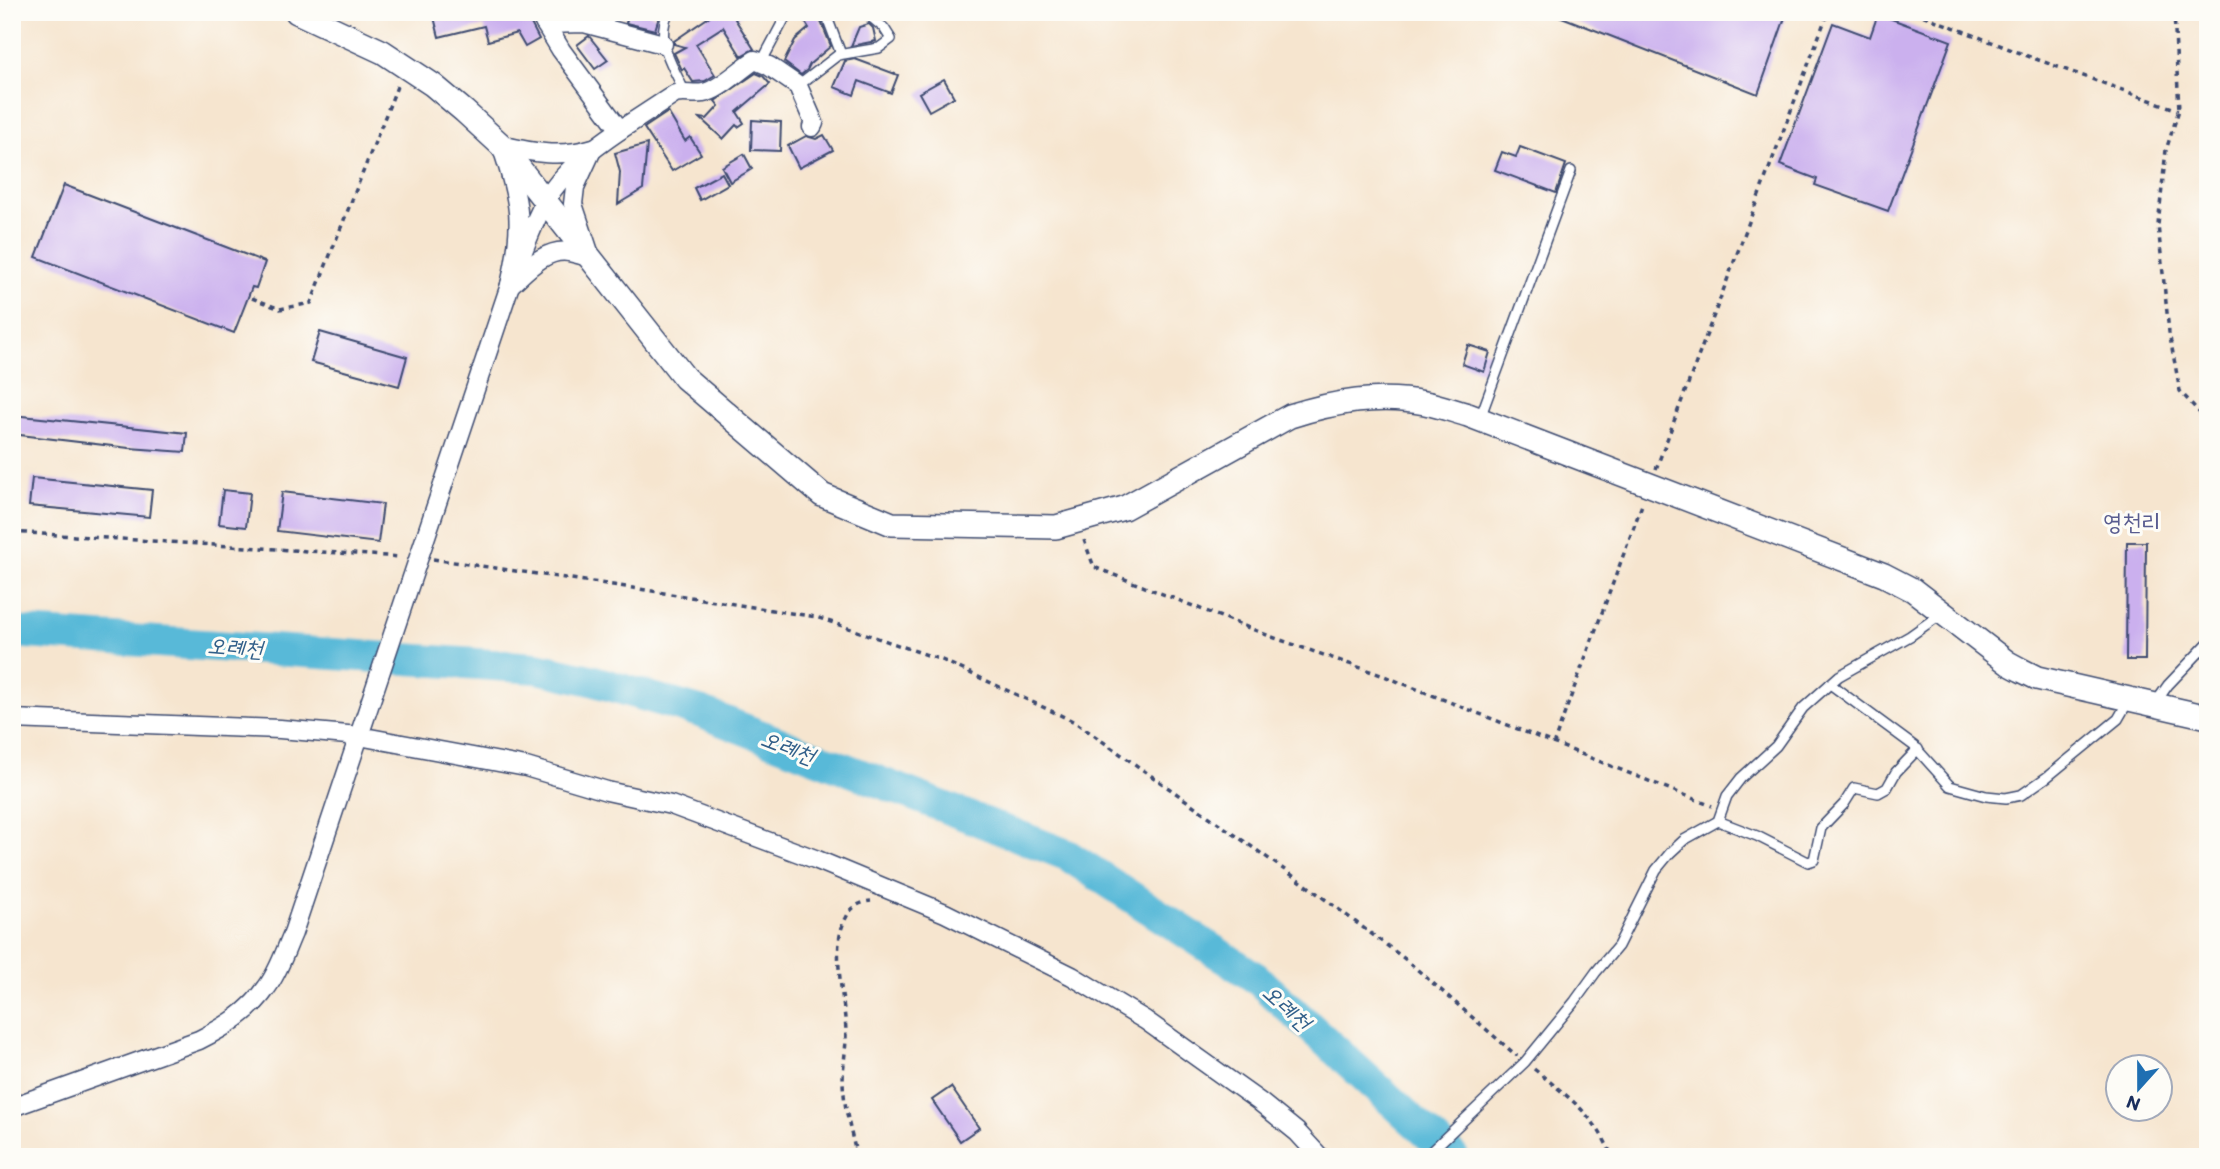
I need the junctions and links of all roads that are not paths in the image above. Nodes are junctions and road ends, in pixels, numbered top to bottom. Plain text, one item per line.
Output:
1 (297, 12) edge
2 (668, 12) edge
3 (788, 12) edge
4 (825, 12) edge
5 (865, 12) edge
6 (542, 18) edge
7 (585, 18) edge
8 (663, 44) junction
9 (841, 54) junction
10 (761, 63) junction
11 (798, 86) junction
12 (684, 91) junction
13 (812, 127) dead end
14 (620, 130) junction
15 (500, 145) junction
16 (593, 148) junction
17 (1571, 171) dead end
18 (546, 201) junction
19 (591, 258) junction
20 (510, 285) junction
21 (1479, 419) junction
22 (1942, 613) junction
23 (2208, 643) edge
24 (1830, 684) junction
25 (2130, 699) junction
26 (2154, 705) junction
27 (2208, 717) edge
28 (12, 719) edge
29 (359, 736) junction
30 (1918, 749) junction
31 (1718, 821) junction
32 (12, 1107) edge
33 (1320, 1157) edge
34 (1425, 1157) edge

1 - 15 street
2 - 8 lane
3 - 10 lane
4 - 9 lane
5 - 9 lane
6 - 7 street
6 - 14 street
7 - 8 street
8 - 12 lane
9 - 11 lane
10 - 11 street
10 - 12 street
11 - 13 street
12 - 14 street
14 - 16 street
15 - 16 street
15 - 18 street
15 - 20 street
16 - 18 street
16 - 19 street
17 - 21 lane
18 - 19 street
18 - 20 street
19 - 20 street
19 - 21 street
20 - 29 street
21 - 22 street
22 - 24 lane
22 - 25 street
23 - 26 lane
24 - 30 lane
24 - 31 lane
25 - 26 street
25 - 30 lane
26 - 27 street
28 - 29 street
29 - 32 street
29 - 33 street
30 - 31 lane
31 - 34 lane

